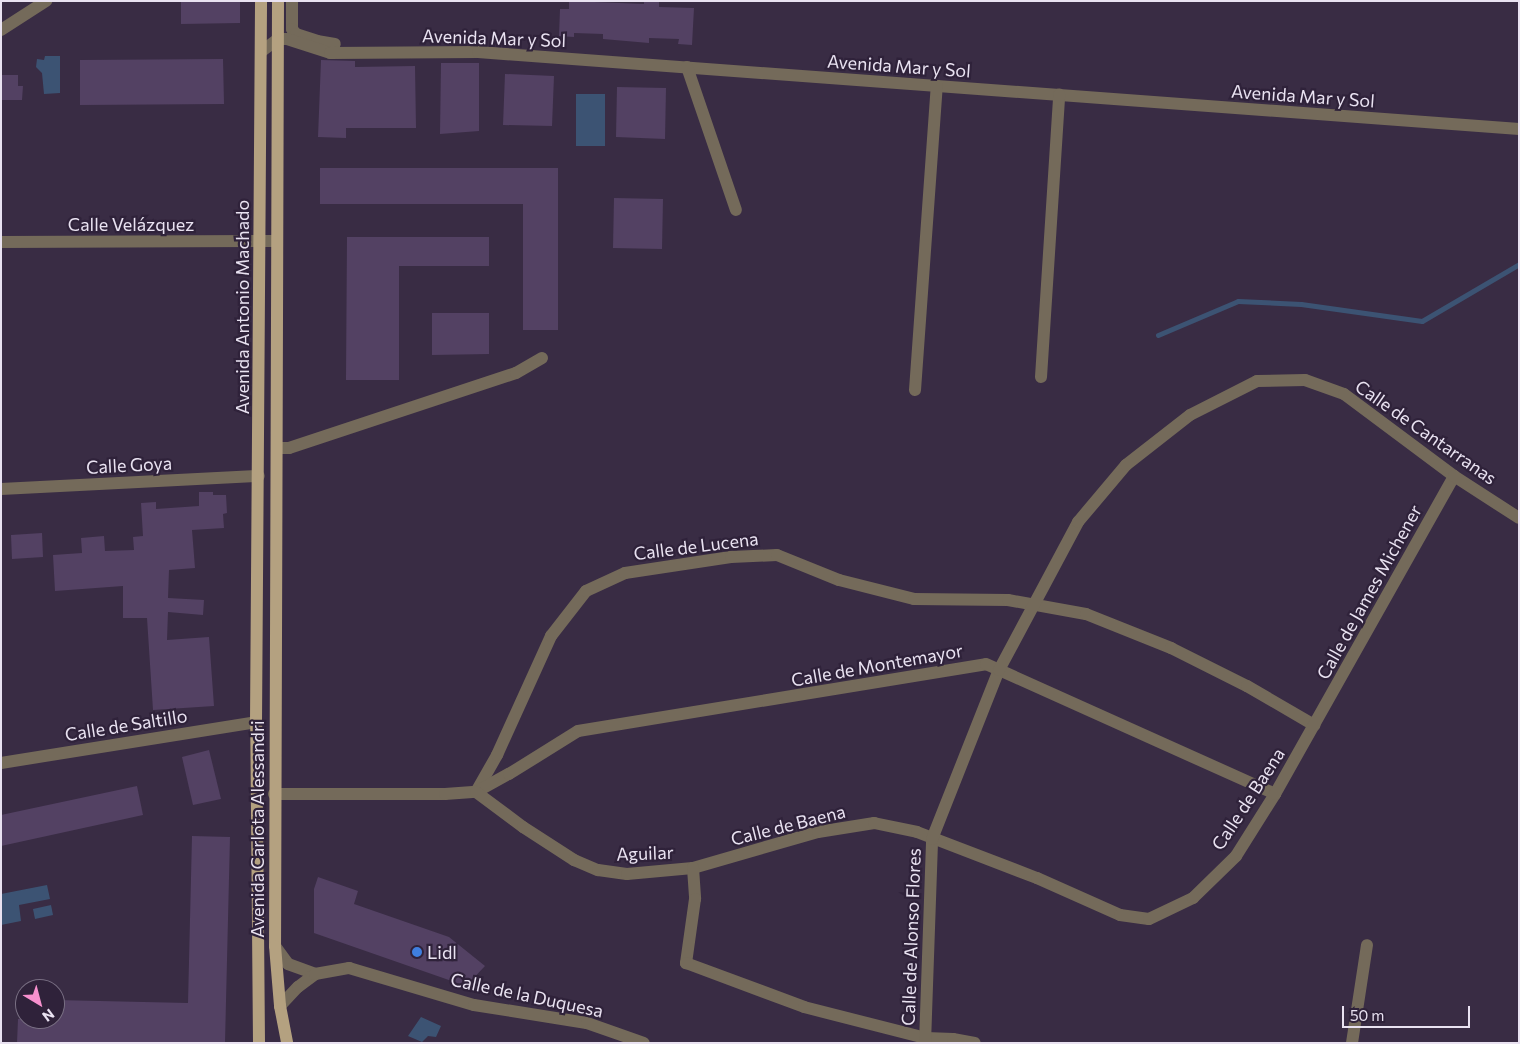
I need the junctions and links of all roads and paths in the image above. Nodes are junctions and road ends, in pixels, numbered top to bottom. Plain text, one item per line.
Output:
1 (46, 1) edge
2 (261, 1) edge
3 (278, 1) edge
4 (292, 1) edge
5 (1, 30) edge
6 (278, 40) junction
7 (335, 44) dead end
8 (262, 51) junction
9 (687, 68) junction
10 (938, 86) junction
11 (1059, 95) junction
12 (1519, 129) edge
13 (736, 210) dead end
14 (260, 241) junction
15 (277, 241) junction
16 (1, 242) edge
17 (542, 358) dead end
18 (1041, 377) dead end
19 (915, 390) dead end
20 (277, 448) junction
21 (259, 476) junction
22 (1454, 476) junction
23 (1, 489) edge
24 (1519, 518) edge
25 (1036, 604) junction
26 (257, 614) joint
27 (276, 614) joint
28 (999, 670) junction
29 (256, 722) junction
30 (1314, 725) junction
31 (1, 763) edge
32 (476, 792) junction
33 (274, 794) junction
34 (1275, 794) junction
35 (932, 839) junction
36 (692, 868) junction
37 (1367, 945) dead end
38 (275, 946) junction
39 (315, 974) junction
40 (280, 1006) junction
41 (926, 1040) edge
42 (259, 1043) edge
43 (287, 1043) edge
44 (644, 1043) edge
45 (975, 1043) edge
46 (1352, 1043) edge

1 - 5 street
2 - 8 main road, Avenida Antonio Machado
3 - 6 main road, Avenida Antonio Machado
4 - 7 street
6 - 8 street
6 - 9 street, Avenida Mar y Sol
6 - 15 main road, Avenida Antonio Machado
8 - 14 main road, Avenida Antonio Machado
9 - 10 street, Avenida Mar y Sol
9 - 13 street
10 - 11 street, Avenida Mar y Sol
10 - 19 street
11 - 12 street, Avenida Mar y Sol
11 - 18 street
14 - 15 street, Calle Velázquez
14 - 16 street, Calle Velázquez
14 - 21 main road, Avenida Antonio Machado
15 - 20 main road, Avenida Antonio Machado
17 - 20 street
20 - 27 main road, Avenida Antonio Machado
21 - 23 street, Calle Goya
21 - 26 main road, Avenida Antonio Machado
22 - 24 street, Calle de Cantarranas
22 - 25 street, Calle de Cantarranas
22 - 30 street, Calle de James Michener
25 - 28 street, Calle de Cantarranas
25 - 30 street
25 - 32 street, Calle de Lucena
26 - 29 main road, Avenida Carlota Alessandri
27 - 33 main road, Avenida Carlota Alessandri
28 - 32 street, Calle de Montemayor
28 - 34 street, Calle de Montemayor
28 - 35 street, Calle de Alonso Flores
29 - 31 street, Calle de Saltillo
29 - 42 main road, Avenida Carlota Alessandri
30 - 34 street, Calle de Baena
32 - 33 street
32 - 36 street, Aguilar
33 - 38 main road, Avenida Carlota Alessandri
34 - 35 street, Calle de Baena
35 - 36 street, Calle de Baena
35 - 41 street, Calle de Alonso Flores
36 - 41 street, Aguilar
37 - 46 street
38 - 39 street
38 - 40 main road, Avenida Carlota Alessandri
39 - 40 street
39 - 44 street, Calle de la Duquesa
40 - 43 main road, Avenida Carlota Alessandri
41 - 45 street

